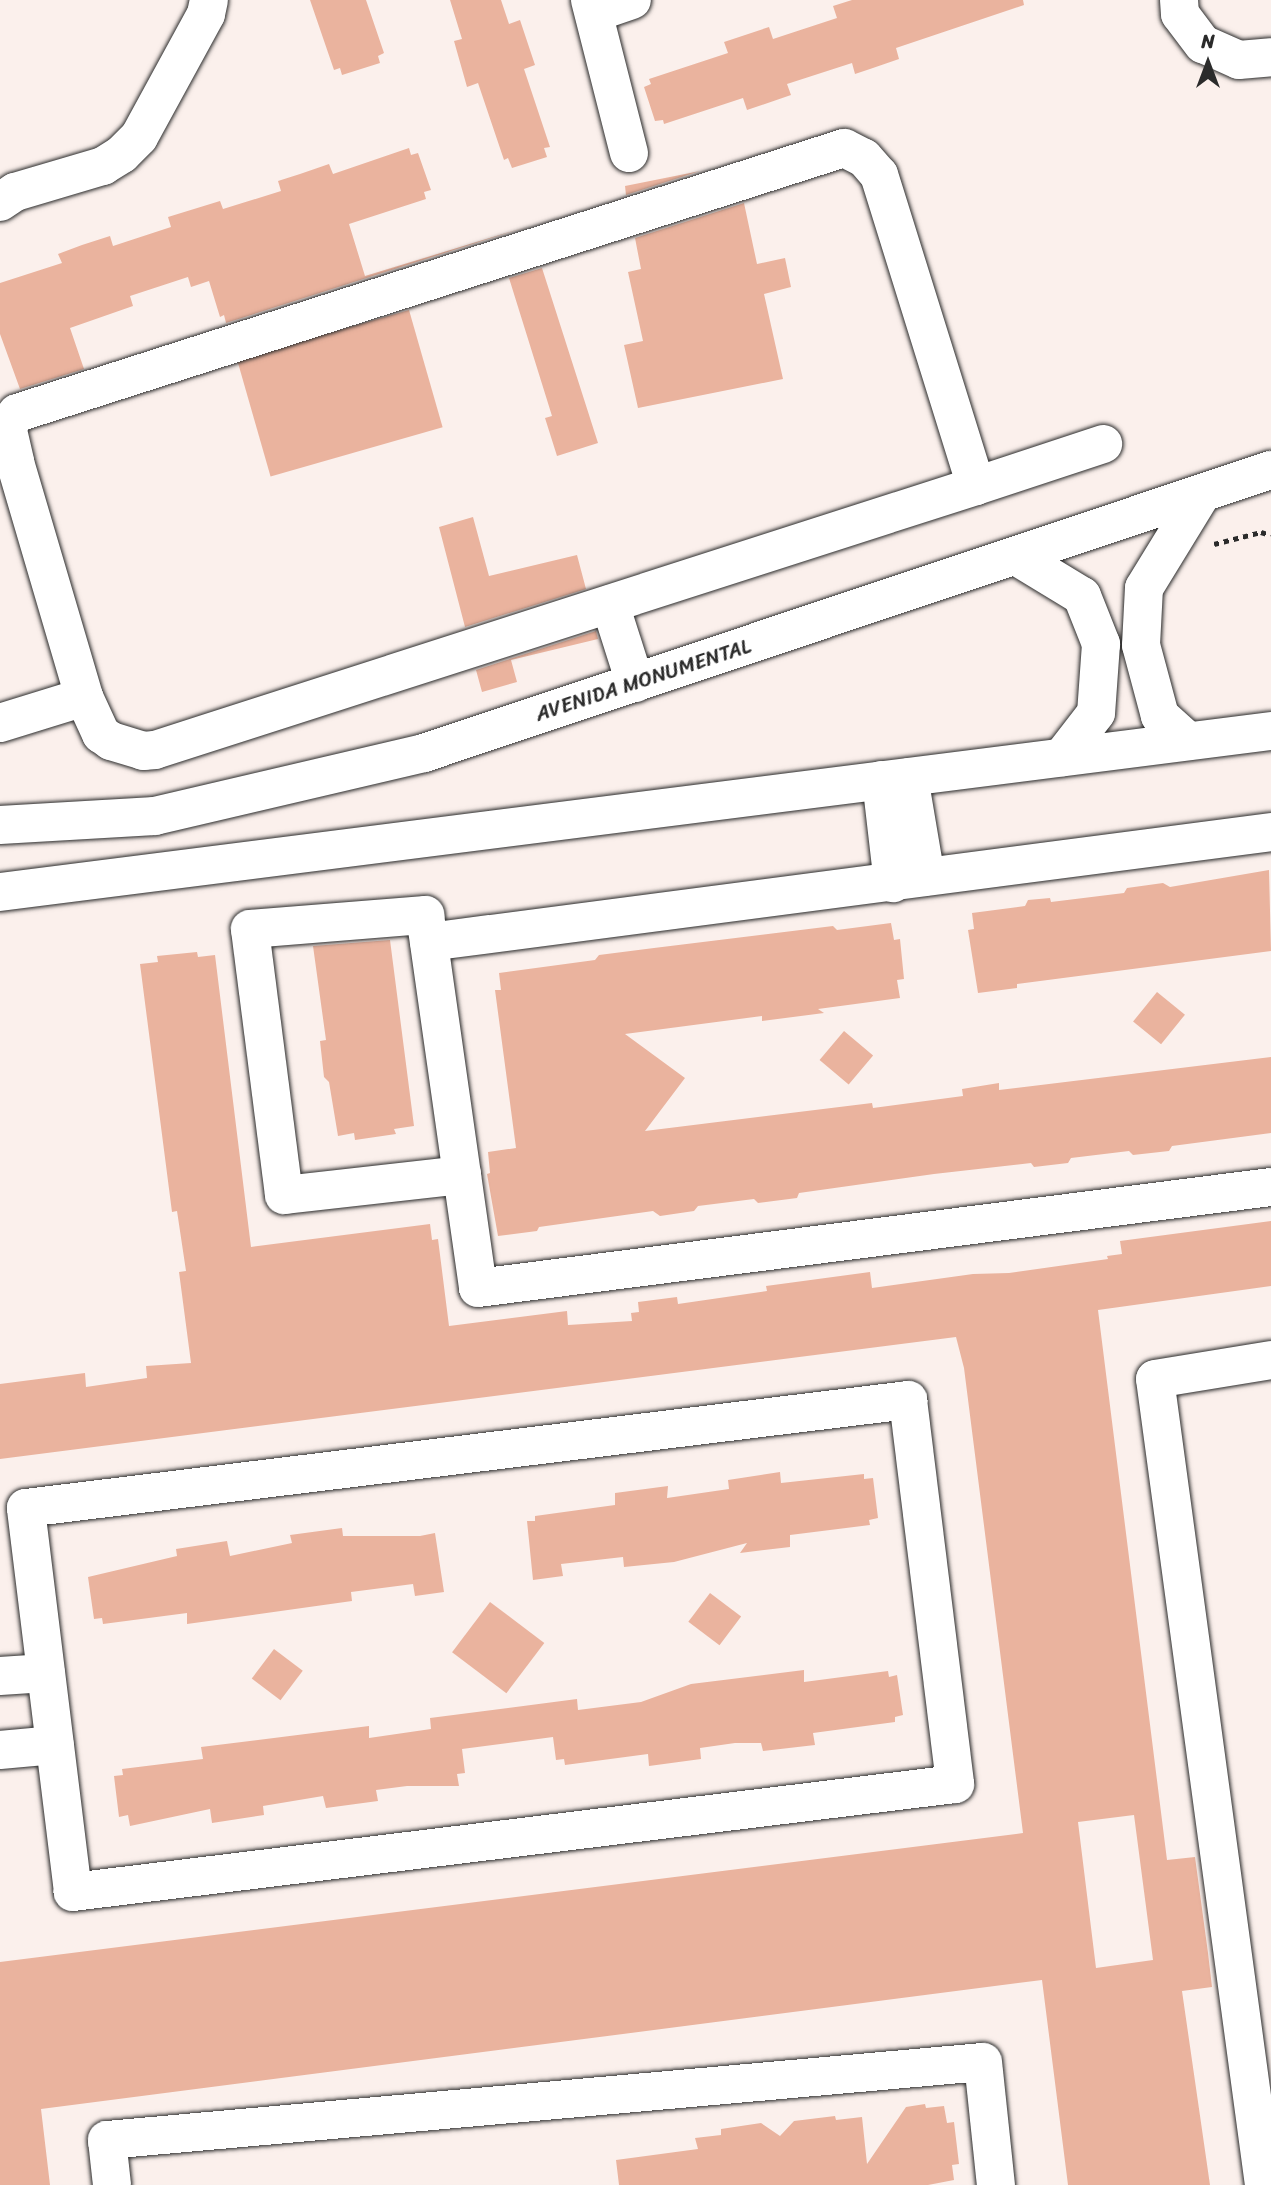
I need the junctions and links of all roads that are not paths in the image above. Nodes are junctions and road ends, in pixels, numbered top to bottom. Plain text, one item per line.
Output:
1 (209, 0) edge
2 (632, 0) edge
3 (1179, 0) edge
4 (592, 6) edge
5 (1271, 57) edge
6 (629, 153) dead end
7 (0, 202) edge
8 (1103, 444) dead end
9 (7, 463) edge
10 (1271, 470) edge
11 (976, 486) junction
12 (1201, 495) junction
13 (1016, 556) junction
14 (610, 604) junction
15 (635, 683) junction
16 (84, 696) junction
17 (0, 723) edge
18 (1271, 731) edge
19 (1188, 741) junction
20 (1062, 757) junction
21 (895, 779) junction
22 (0, 825) edge
23 (1271, 832) edge
24 (910, 880) junction
25 (0, 892) edge
26 (429, 942) junction
27 (462, 1175) junction
28 (1271, 1187) edge
29 (1271, 1360) edge
30 (46, 1673) junction
31 (0, 1676) edge
32 (55, 1745) junction
33 (0, 1750) edge
34 (112, 2185) edge
35 (996, 2185) edge
36 (1264, 2185) edge

1 - 7 street
2 - 4 street
3 - 5 street
4 - 6 street
8 - 11 street
9 - 11 street
9 - 16 street
10 - 12 street, AVENIDA MONUMENTAL
11 - 14 street
12 - 13 street, AVENIDA MONUMENTAL
12 - 19 street
13 - 15 street, AVENIDA MONUMENTAL
13 - 20 street
14 - 15 street
14 - 16 street
15 - 22 street, AVENIDA MONUMENTAL
16 - 17 street
18 - 19 street
19 - 20 street
20 - 21 street
21 - 24 street
21 - 25 street
23 - 24 street
24 - 26 street
26 - 27 street
26 - 27 street
27 - 28 street
29 - 36 street
30 - 31 street
30 - 32 street
30 - 32 street
32 - 33 street
34 - 35 street

